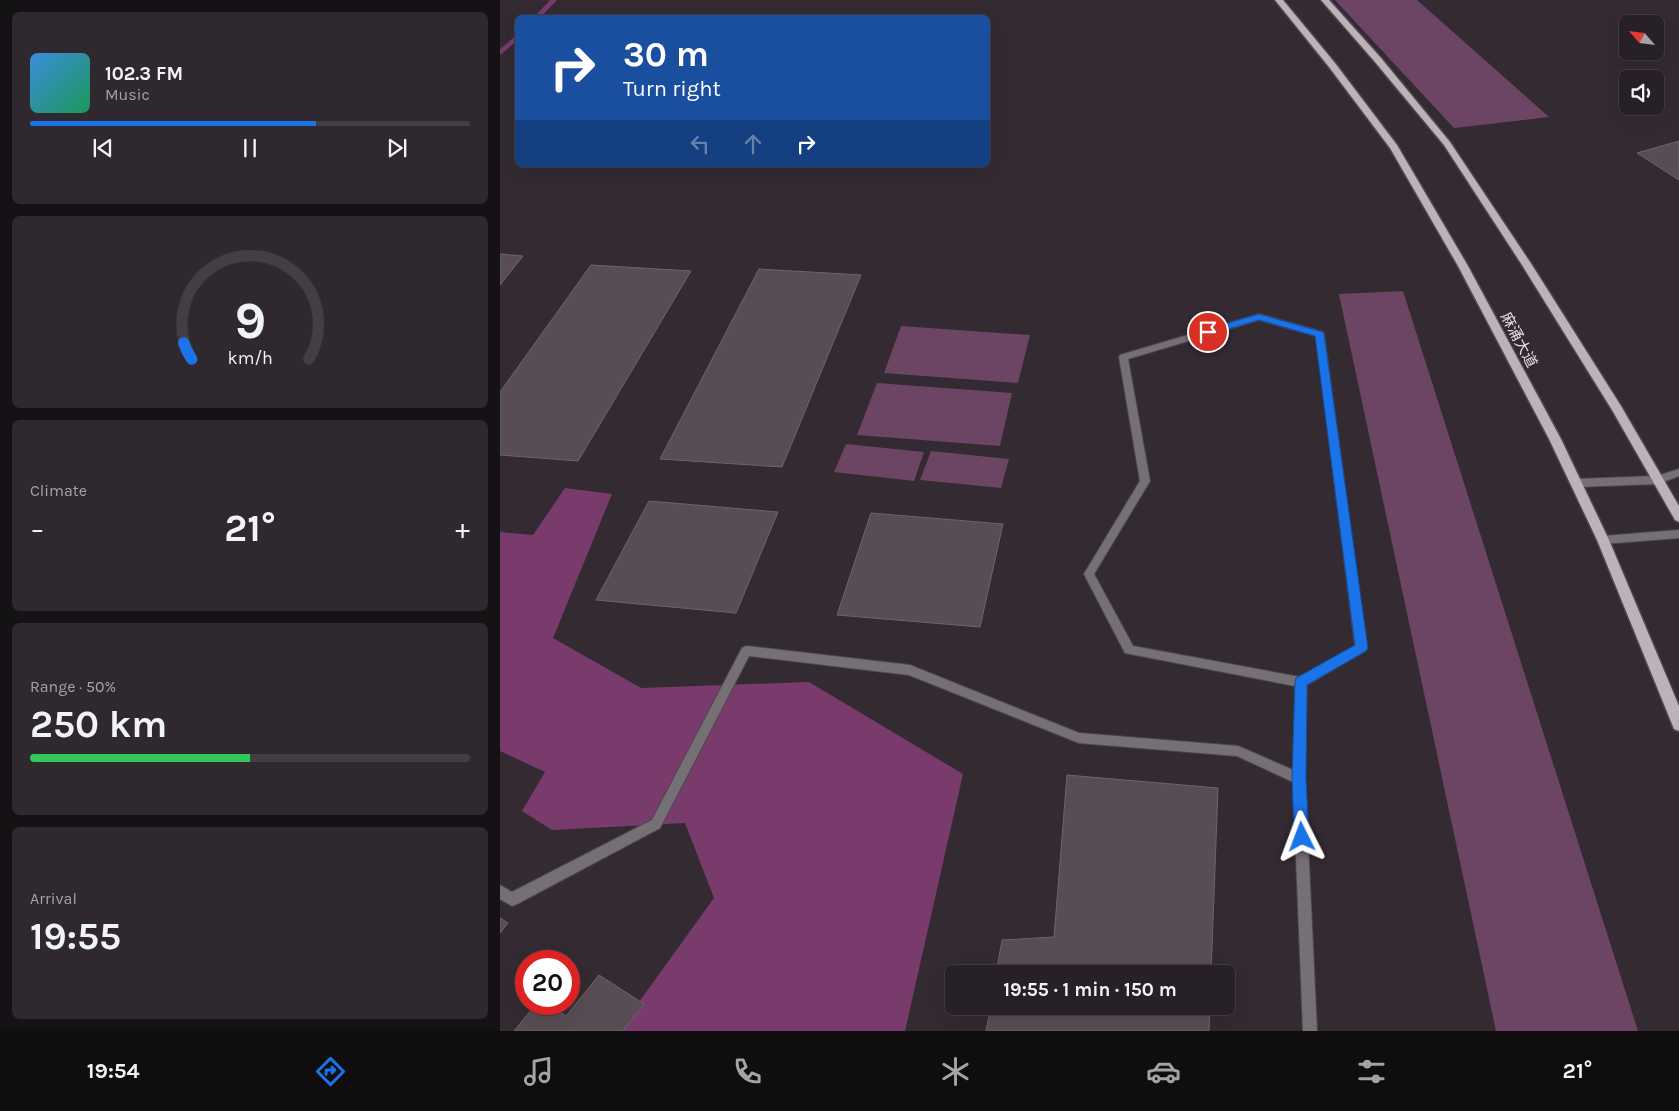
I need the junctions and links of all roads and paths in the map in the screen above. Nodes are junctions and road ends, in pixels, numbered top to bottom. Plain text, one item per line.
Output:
1 (1279, 0) edge
2 (1325, 0) edge
3 (1679, 472) edge
4 (1658, 480) junction
5 (1576, 483) junction
6 (1679, 517) edge
7 (1679, 534) edge
8 (1603, 540) junction
9 (1301, 682) junction
10 (1679, 724) edge
11 (1299, 779) junction
12 (500, 892) edge
13 (1310, 1031) edge

1 - 5 main road, 麻涌大道
2 - 4 main road
3 - 4 street
4 - 5 street
4 - 6 main road
5 - 8 main road, 麻涌大道
7 - 8 street
8 - 10 main road, 麻涌大道
9 - 9 street
9 - 11 street
11 - 12 street
11 - 13 street

